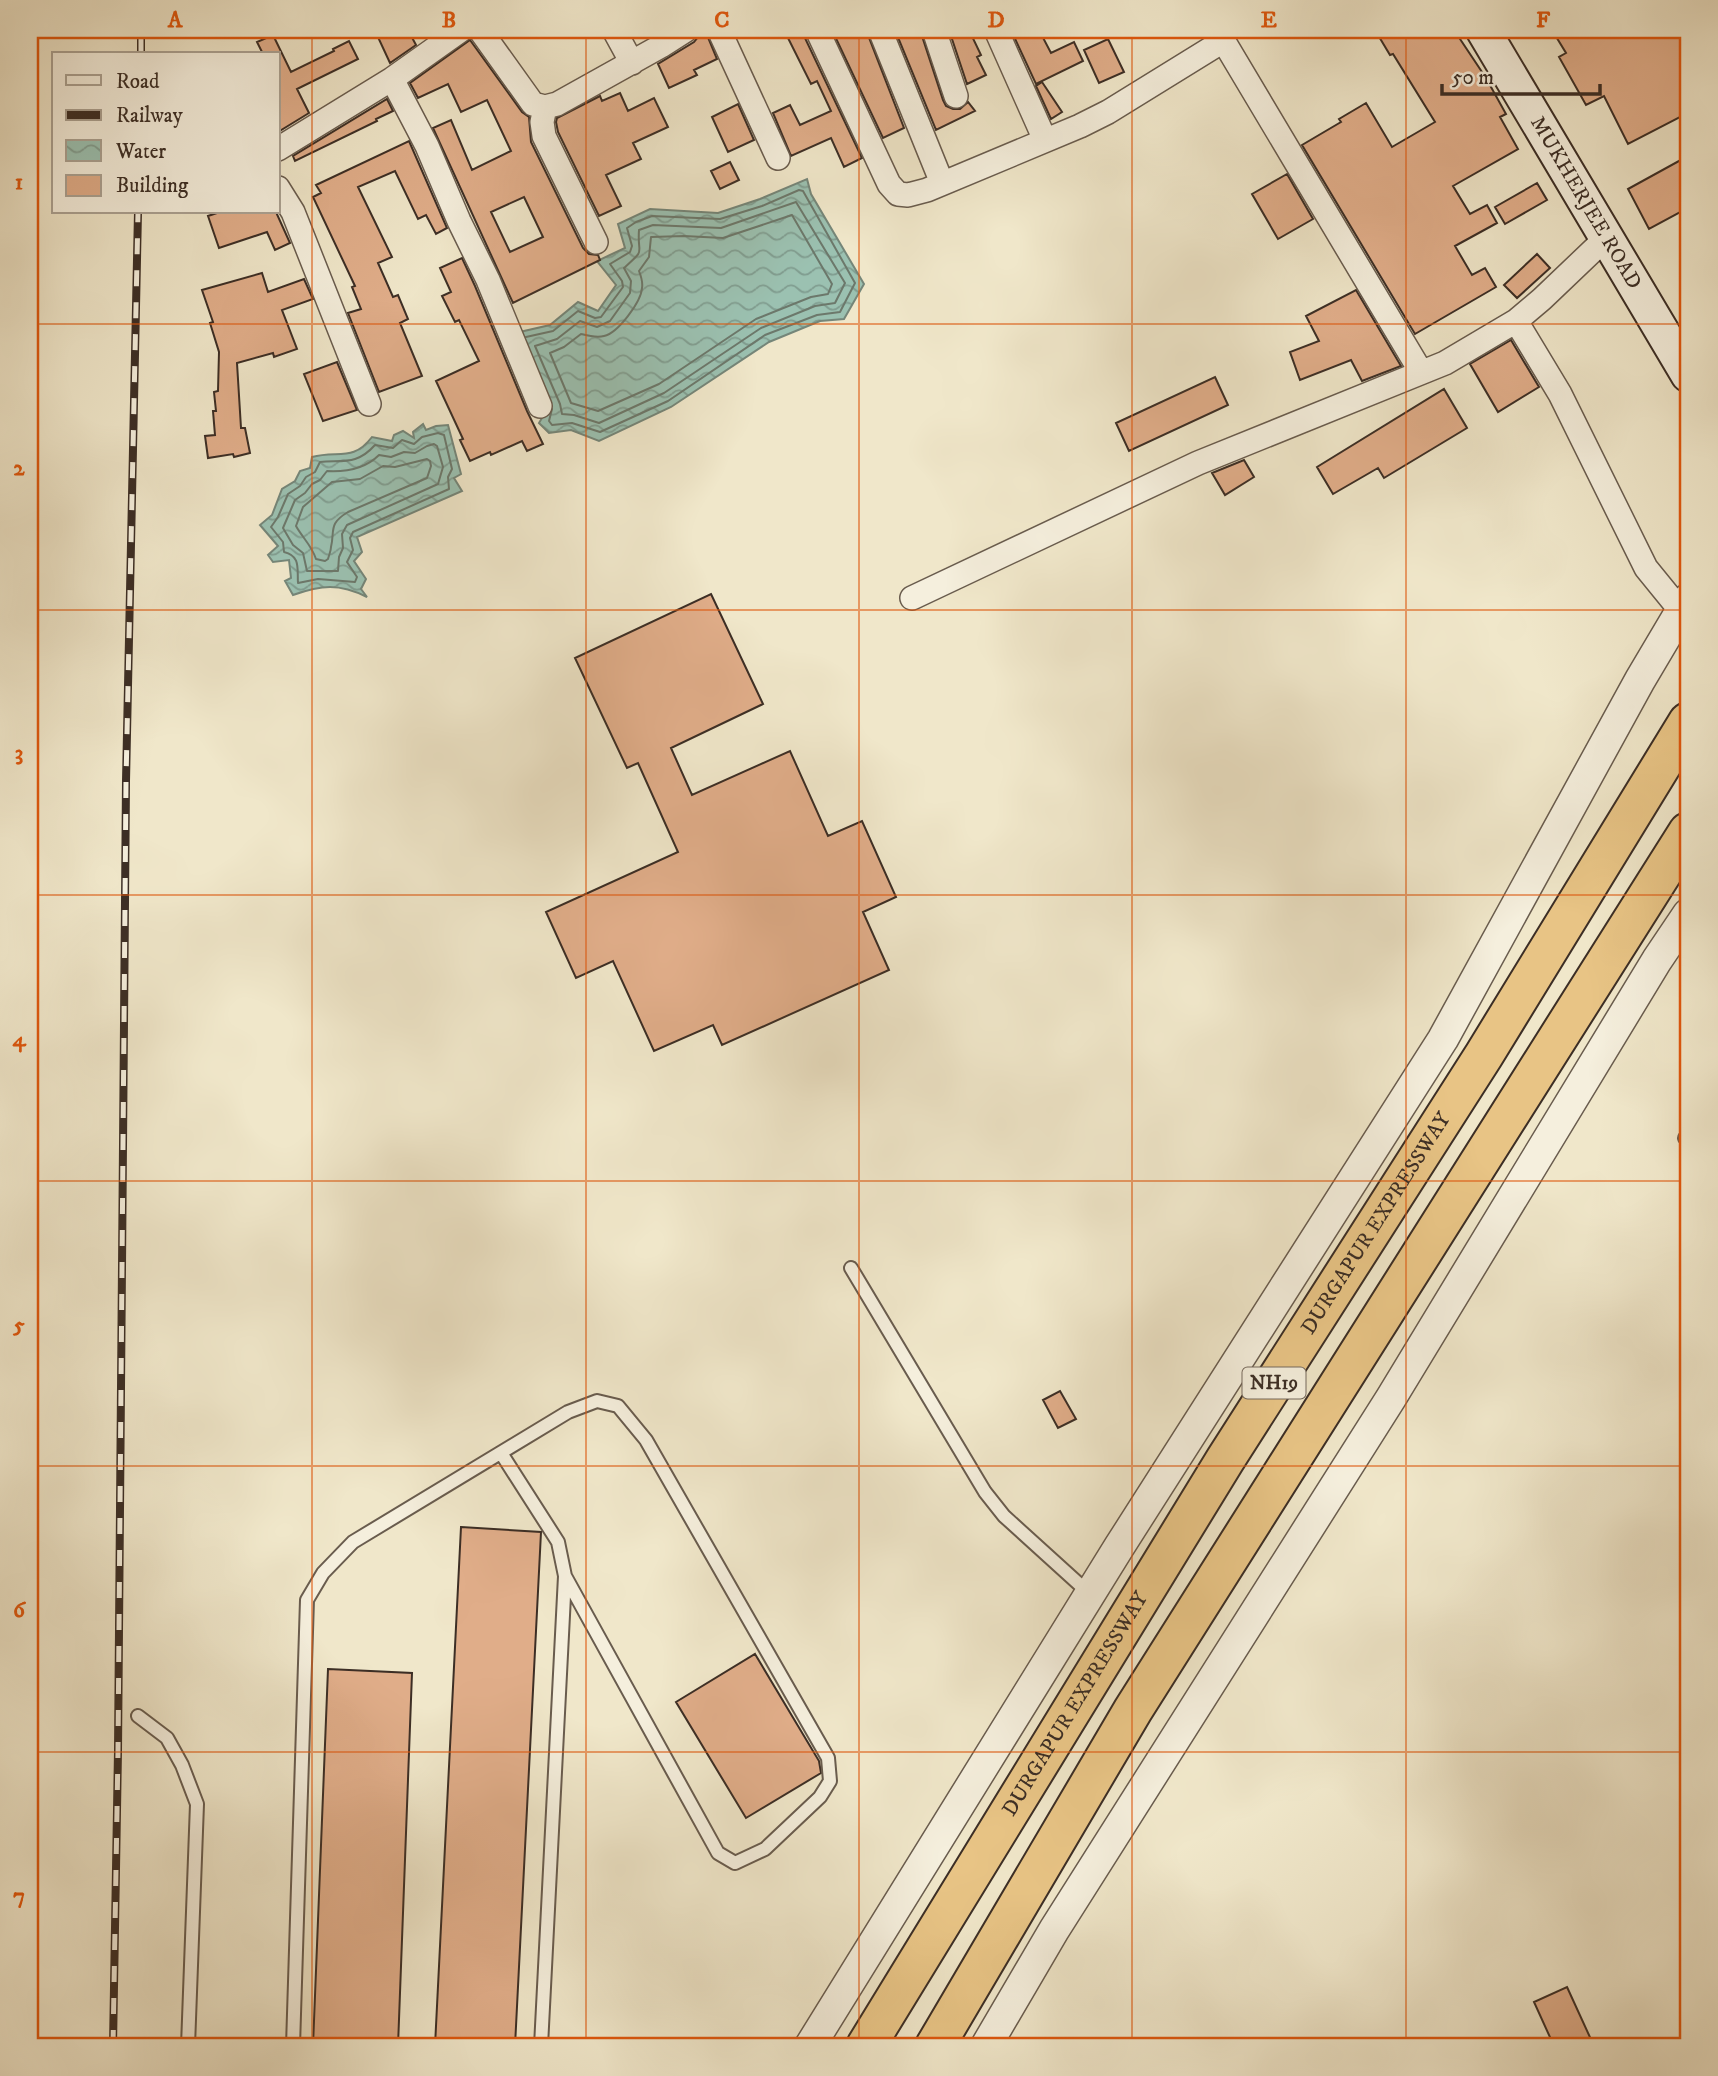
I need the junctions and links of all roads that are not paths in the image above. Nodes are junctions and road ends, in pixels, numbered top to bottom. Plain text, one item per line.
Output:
1 (461, 30) edge
2 (480, 30) edge
3 (614, 30) edge
4 (686, 30) edge
5 (719, 30) edge
6 (817, 30) edge
7 (880, 30) edge
8 (934, 30) edge
9 (996, 30) edge
10 (1483, 30) edge
11 (1220, 36) edge
12 (632, 62) junction
13 (392, 79) junction
14 (956, 96) dead end
15 (545, 107) junction
16 (1045, 140) junction
17 (280, 148) edge
18 (778, 158) dead end
19 (943, 183) junction
20 (280, 191) edge
21 (1607, 237) junction
22 (596, 242) dead end
23 (1516, 321) junction
24 (1421, 372) junction
25 (1688, 375) edge
26 (369, 404) dead end
27 (540, 406) dead end
28 (912, 598) dead end
29 (1685, 605) edge
30 (1688, 722) edge
31 (1688, 832) edge
32 (1688, 914) edge
33 (852, 1268) dead end
34 (500, 1452) junction
35 (565, 1576) junction
36 (1090, 1594) junction
37 (138, 1716) dead end
38 (187, 2046) edge
39 (293, 2046) edge
40 (541, 2046) edge
41 (810, 2046) edge
42 (866, 2046) edge
43 (935, 2046) edge
44 (986, 2046) edge

1 - 13 street
2 - 15 street
3 - 12 street
4 - 12 street
5 - 18 street
6 - 19 street
7 - 19 street
8 - 14 street
9 - 16 street
10 - 21 main road, MUKHERJEE ROAD
11 - 16 street
11 - 24 street
12 - 15 street
13 - 17 street
13 - 27 street
15 - 22 street
16 - 19 street
20 - 26 street
21 - 23 street
21 - 25 main road, MUKHERJEE ROAD
23 - 24 street
23 - 29 street
24 - 28 street
29 - 36 street
30 - 42 highway, DURGAPUR EXPRESSWAY / NH19
31 - 43 highway, NH19
32 - 44 street
33 - 36 lane
34 - 35 lane
34 - 35 lane
34 - 39 lane
35 - 40 lane
36 - 41 street
37 - 38 lane

